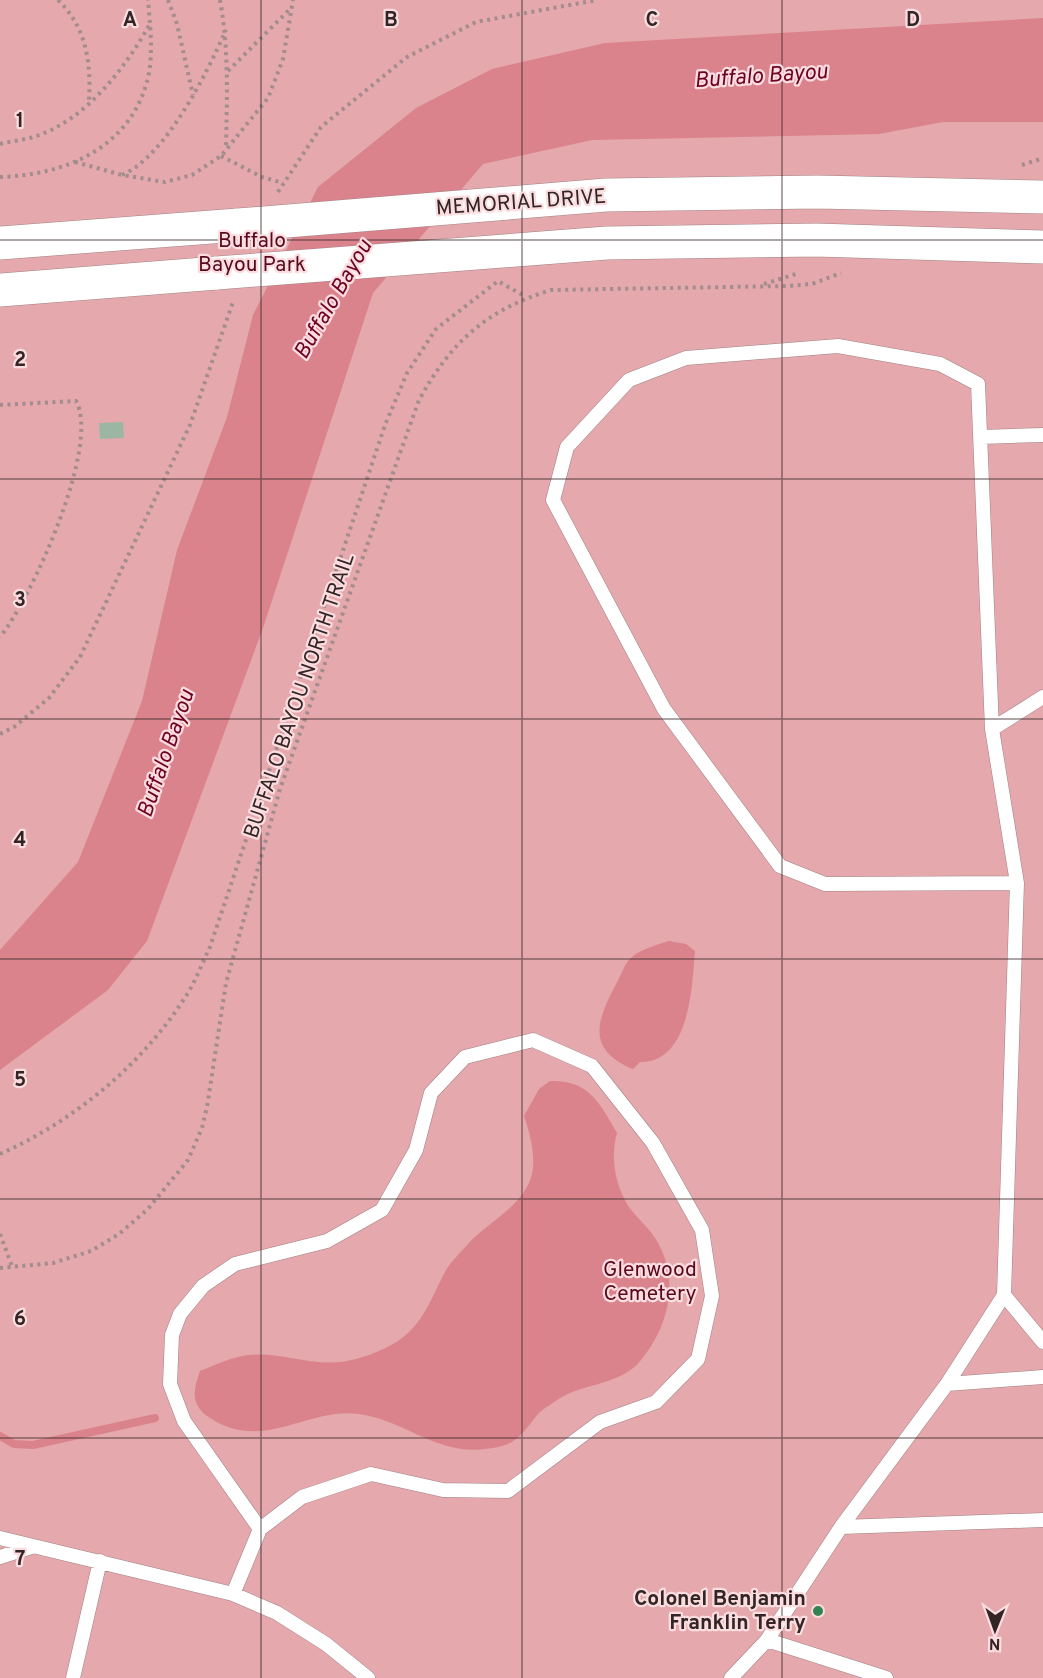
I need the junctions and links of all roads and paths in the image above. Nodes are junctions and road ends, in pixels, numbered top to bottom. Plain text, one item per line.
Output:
1 (58, 0) edge
2 (148, 0) edge
3 (168, 0) edge
4 (220, 0) edge
5 (293, 0) edge
6 (291, 8) junction
7 (150, 24) junction
8 (226, 30) junction
9 (228, 71) junction
10 (193, 95) junction
11 (88, 103) junction
12 (0, 144) edge
13 (226, 149) junction
14 (221, 156) junction
15 (75, 162) junction
16 (122, 175) junction
17 (0, 177) edge
18 (283, 183) dead end
19 (1043, 197) edge
20 (0, 243) edge
21 (1043, 247) edge
22 (760, 285) dead end
23 (0, 290) edge
24 (526, 297) junction
25 (0, 405) edge
26 (1043, 435) edge
27 (981, 437) junction
28 (115, 586) dead end
29 (0, 637) edge
30 (1043, 696) edge
31 (992, 729) junction
32 (0, 734) edge
33 (1017, 883) junction
34 (0, 1154) edge
35 (0, 1234) edge
36 (0, 1268) edge
37 (13, 1269) junction
38 (1004, 1295) junction
39 (1043, 1342) edge
40 (1043, 1377) edge
41 (947, 1384) junction
42 (1043, 1520) edge
43 (842, 1527) junction
44 (260, 1529) junction
45 (0, 1538) edge
46 (33, 1546) junction
47 (0, 1557) edge
48 (100, 1561) junction
49 (233, 1594) junction
50 (766, 1640) junction
51 (74, 1678) edge
52 (368, 1678) edge
53 (731, 1678) edge
54 (886, 1678) edge

1 - 11 path
2 - 7 path
3 - 10 path
4 - 8 path
5 - 6 path
6 - 9 path
6 - 13 path
7 - 11 path
7 - 15 path
8 - 9 path
8 - 10 path
9 - 13 path
10 - 16 path
11 - 12 path
13 - 14 path
14 - 16 path
14 - 18 path
15 - 16 path
15 - 17 path
19 - 20 main road, MEMORIAL DRIVE, bridge
21 - 23 main road, bridge
22 - 24 path, BUFFALO BAYOU NORTH TRAIL
24 - 34 path
24 - 37 path, BUFFALO BAYOU NORTH TRAIL
25 - 29 path
26 - 27 lane
27 - 31 lane
27 - 33 lane
28 - 32 path
30 - 31 lane
31 - 33 lane
33 - 38 lane
35 - 37 path
36 - 37 path, BUFFALO BAYOU NORTH TRAIL
38 - 39 lane
38 - 41 lane
40 - 41 lane
41 - 43 lane
42 - 43 lane
43 - 50 lane
44 - 44 lane
44 - 49 lane
45 - 46 lane
46 - 47 lane
46 - 48 lane
48 - 49 lane
48 - 51 lane
49 - 52 lane
50 - 53 lane
50 - 54 lane

